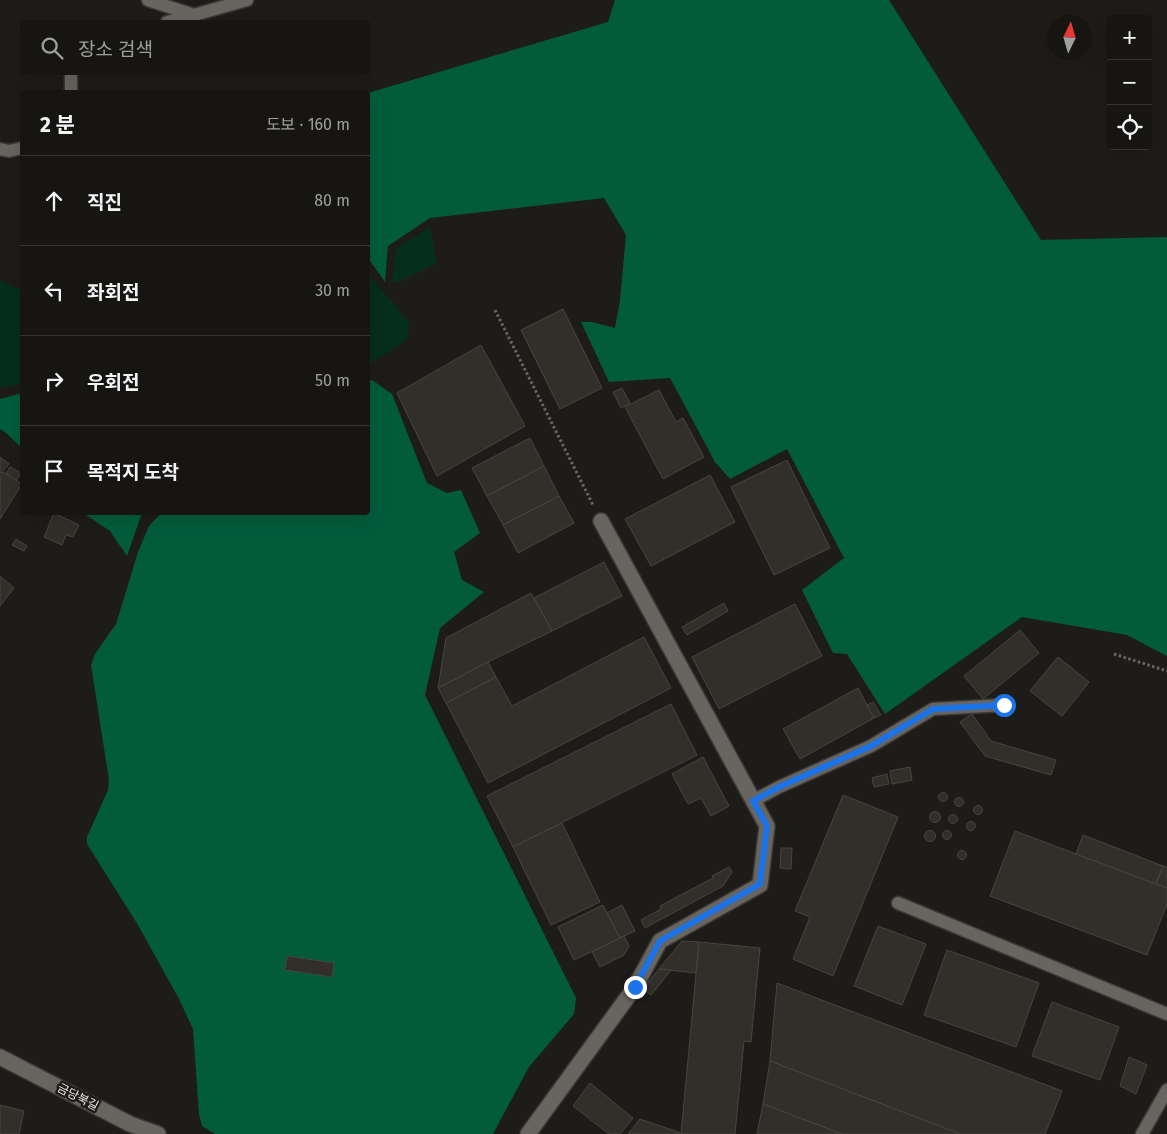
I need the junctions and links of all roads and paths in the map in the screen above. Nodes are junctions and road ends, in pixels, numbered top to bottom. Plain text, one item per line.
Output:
1 (148, 0) edge
2 (247, 0) edge
3 (194, 15) junction
4 (175, 20) edge
5 (71, 75) edge
6 (71, 90) edge
7 (20, 148) edge
8 (0, 149) edge
9 (495, 310) dead end
10 (601, 521) joint
11 (1114, 654) dead end
12 (1167, 671) edge
13 (1004, 705) dead end
14 (753, 801) junction
15 (898, 903) dead end
16 (1167, 1014) edge
17 (0, 1057) edge
18 (1167, 1090) edge
19 (158, 1134) edge
20 (528, 1134) edge
21 (1142, 1134) edge

1 - 3 lane
2 - 3 lane
3 - 4 lane
5 - 6 lane
7 - 8 lane
9 - 10 path
10 - 14 street
11 - 12 path
13 - 14 lane
14 - 20 street
15 - 16 lane
17 - 19 street, 금당북길
18 - 21 lane

